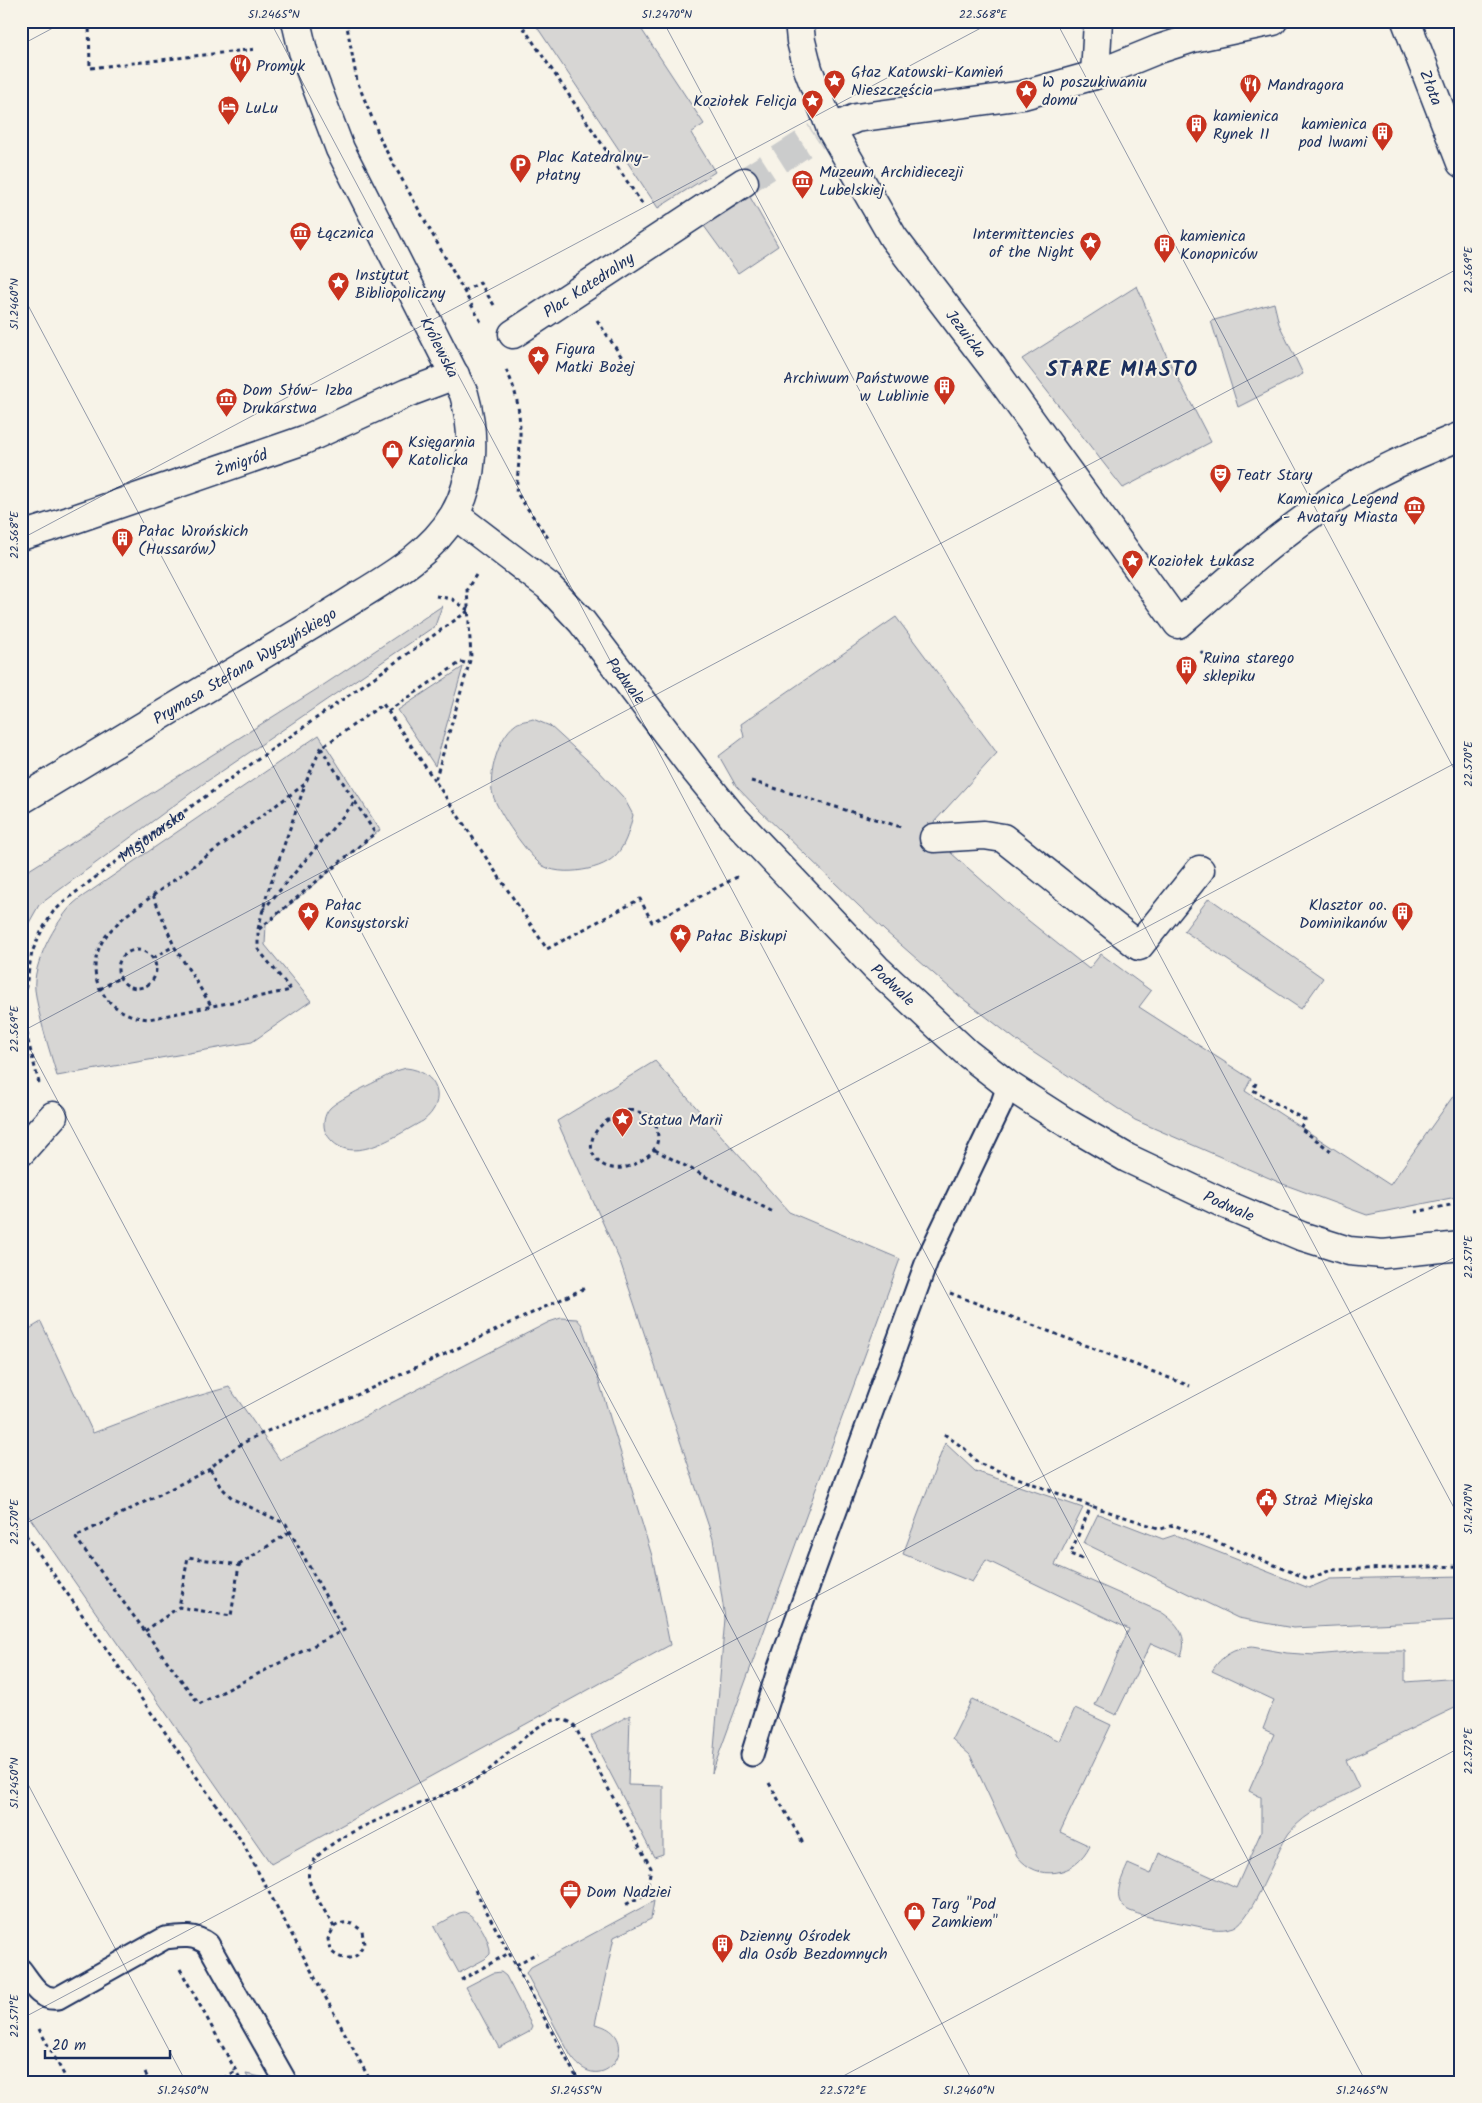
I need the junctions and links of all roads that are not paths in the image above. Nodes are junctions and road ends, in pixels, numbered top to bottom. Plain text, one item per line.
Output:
1 (296, 21) edge
2 (799, 21) edge
3 (1098, 21) edge
4 (1274, 21) edge
5 (1410, 31) edge
6 (1094, 75) junction
7 (830, 129) junction
8 (1461, 163) edge
9 (744, 182) tunnel mouth
10 (513, 334) dead end
11 (455, 375) junction
12 (1461, 436) edge
13 (455, 514) junction
14 (21, 536) edge
15 (21, 800) edge
16 (934, 838) road end
17 (1200, 870) dead end
18 (1008, 1085) junction
19 (53, 1116) road end
20 (21, 1152) edge
21 (1461, 1246) edge
22 (752, 1755) road end
23 (21, 1970) edge
24 (286, 2082) edge

1 - 11 street, Królewska
2 - 7 street, Jezuicka
3 - 6 street
4 - 6 street
5 - 8 street, Złota
6 - 7 street
7 - 12 street, Jezuicka
9 - 10 street, Plac Katedralny
11 - 13 street, Królewska
11 - 14 street, Żmigród
13 - 15 street, Prymasa Stefana Wyszyńskiego
13 - 18 street, Podwale
16 - 17 street
18 - 21 street, Podwale
18 - 22 lane
19 - 20 street
23 - 24 lane

